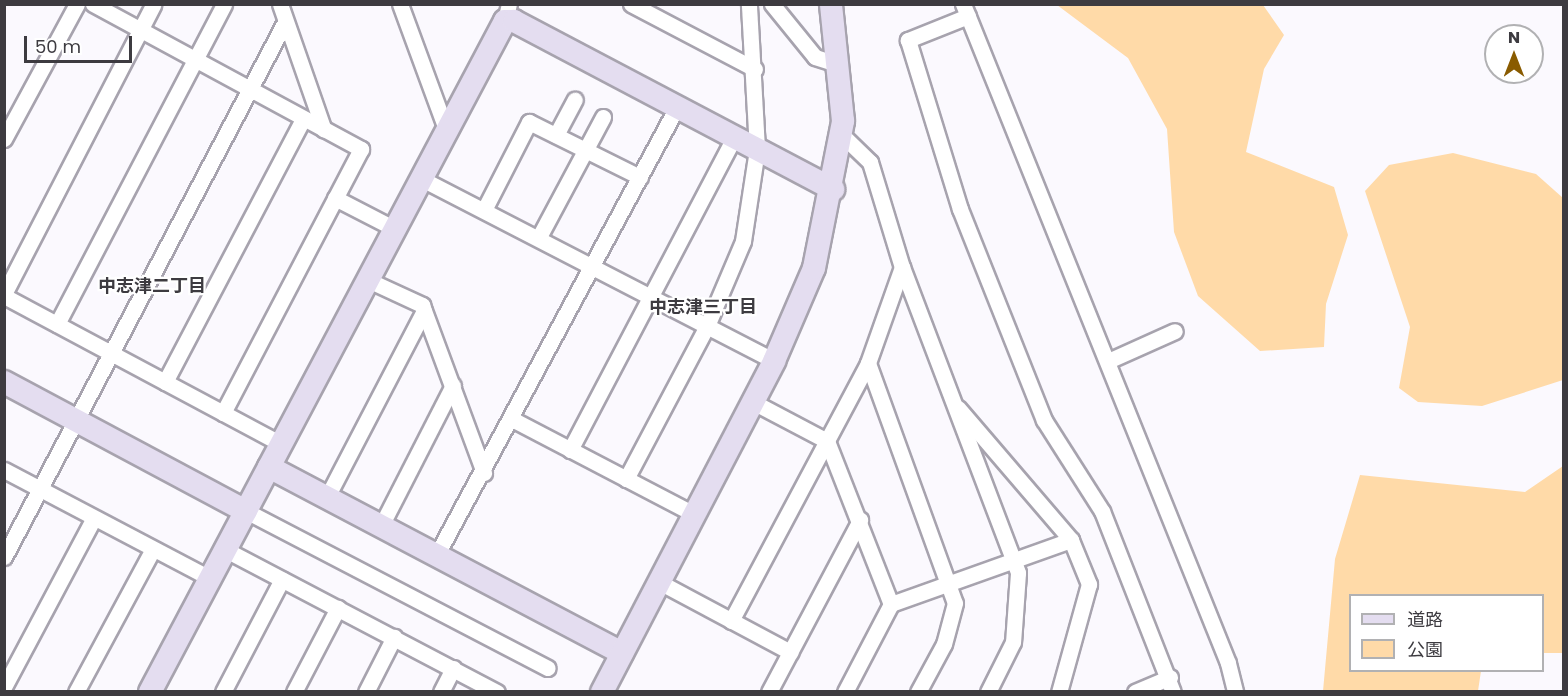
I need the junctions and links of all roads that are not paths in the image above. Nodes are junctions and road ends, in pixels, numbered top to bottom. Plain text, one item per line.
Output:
1 (76, 4) edge
2 (93, 4) edge
3 (154, 4) edge
4 (224, 4) edge
5 (280, 4) edge
6 (400, 4) edge
7 (631, 4) edge
8 (749, 4) edge
9 (772, 4) edge
10 (831, 4) edge
11 (502, 10) edge
12 (966, 10) edge
13 (285, 22) junction
14 (141, 30) junction
15 (195, 60) junction
16 (839, 65) junction
17 (754, 69) junction
18 (250, 90) junction
19 (575, 100) dead end
20 (676, 107) junction
21 (603, 117) dead end
22 (303, 119) junction
23 (446, 129) junction
24 (324, 130) junction
25 (556, 135) junction
26 (842, 135) junction
27 (735, 136) junction
28 (4, 139) edge
29 (757, 149) junction
30 (586, 150) junction
31 (640, 177) junction
32 (420, 178) junction
33 (833, 189) junction
34 (335, 198) junction
35 (484, 210) junction
36 (394, 229) junction
37 (538, 237) junction
38 (593, 265) junction
39 (902, 267) junction
40 (368, 280) junction
41 (4, 295) edge
42 (651, 296) junction
43 (424, 311) junction
44 (57, 324) junction
45 (707, 326) junction
46 (1174, 331) dead end
47 (112, 354) junction
48 (774, 361) junction
49 (1108, 361) junction
50 (868, 363) junction
51 (4, 382) edge
52 (165, 382) junction
53 (453, 385) junction
54 (952, 400) junction
55 (753, 402) junction
56 (223, 413) junction
57 (512, 419) junction
58 (77, 420) junction
59 (827, 441) junction
60 (281, 444) junction
61 (570, 450) junction
62 (269, 467) junction
63 (4, 470) edge
64 (484, 473) junction
65 (626, 479) junction
66 (40, 489) junction
67 (327, 497) junction
68 (246, 511) junction
69 (694, 514) junction
70 (94, 518) junction
71 (860, 520) junction
72 (381, 526) junction
73 (1071, 540) junction
74 (153, 549) junction
75 (226, 550) junction
76 (436, 556) junction
77 (4, 557) edge
78 (1010, 563) junction
79 (210, 578) junction
80 (282, 579) junction
81 (659, 582) junction
82 (951, 584) junction
83 (891, 604) junction
84 (338, 608) junction
85 (731, 621) junction
86 (394, 638) junction
87 (622, 652) junction
88 (790, 652) junction
89 (453, 668) junction
90 (548, 668) dead end
91 (1172, 684) edge
92 (4, 687) edge
93 (76, 692) edge
94 (150, 692) edge
95 (223, 692) edge
96 (294, 692) edge
97 (366, 692) edge
98 (441, 692) edge
99 (497, 692) edge
100 (602, 692) edge
101 (769, 692) edge
102 (845, 692) edge
103 (918, 692) edge
104 (988, 692) edge
105 (1059, 692) edge
106 (1135, 692) edge
107 (1235, 692) edge

1 - 28 street
2 - 14 street
3 - 14 street
4 - 15 street
5 - 13 street
6 - 23 street
7 - 17 street
8 - 17 street
9 - 16 street
10 - 16 street
11 - 20 street
11 - 23 street
12 - 49 street
12 - 91 street
13 - 18 street
13 - 24 street
14 - 15 street
14 - 41 street
15 - 18 street
15 - 44 street
16 - 26 street
17 - 29 street
18 - 22 street
18 - 47 street
19 - 25 street
20 - 27 street
20 - 31 street
21 - 30 street
22 - 24 street
22 - 52 street
23 - 32 street
24 - 34 street
25 - 30 street
25 - 35 street
26 - 33 street
26 - 39 street
27 - 29 street
27 - 42 street
29 - 33 street
29 - 45 street
30 - 31 street
30 - 37 street
31 - 38 street
32 - 35 street
32 - 36 street
33 - 48 street
34 - 36 street
34 - 56 street
35 - 37 street
36 - 40 street
37 - 38 street
38 - 42 street
38 - 57 street
39 - 50 street
39 - 54 street
40 - 43 street
40 - 60 street
41 - 44 street
42 - 45 street
42 - 61 street
43 - 53 street
43 - 67 street
44 - 47 street
45 - 48 street
45 - 65 street
46 - 49 street
47 - 52 street
47 - 58 street
48 - 55 street
49 - 107 street
50 - 59 street
50 - 82 street
51 - 58 street
52 - 56 street
53 - 64 street
53 - 72 street
54 - 73 street
54 - 78 street
55 - 59 street
55 - 69 street
56 - 60 street
57 - 61 street
57 - 64 street
58 - 66 street
58 - 68 street
59 - 71 street
59 - 85 street
60 - 62 street
61 - 65 street
62 - 67 street
62 - 68 street
63 - 66 street
64 - 76 street
65 - 69 street
66 - 70 street
66 - 77 street
67 - 72 street
68 - 75 street
68 - 90 street
69 - 81 street
70 - 74 street
70 - 92 street
71 - 83 street
71 - 88 street
72 - 76 street
73 - 78 street
73 - 105 street
74 - 79 street
74 - 93 street
75 - 79 street
75 - 80 street
76 - 87 street
78 - 82 street
78 - 104 street
79 - 94 street
80 - 84 street
80 - 95 street
81 - 85 street
81 - 87 street
82 - 83 street
82 - 103 street
83 - 102 street
84 - 86 street
84 - 96 street
85 - 88 street
86 - 89 street
86 - 97 street
87 - 100 street
88 - 101 street
89 - 98 street
89 - 99 street
91 - 106 street

